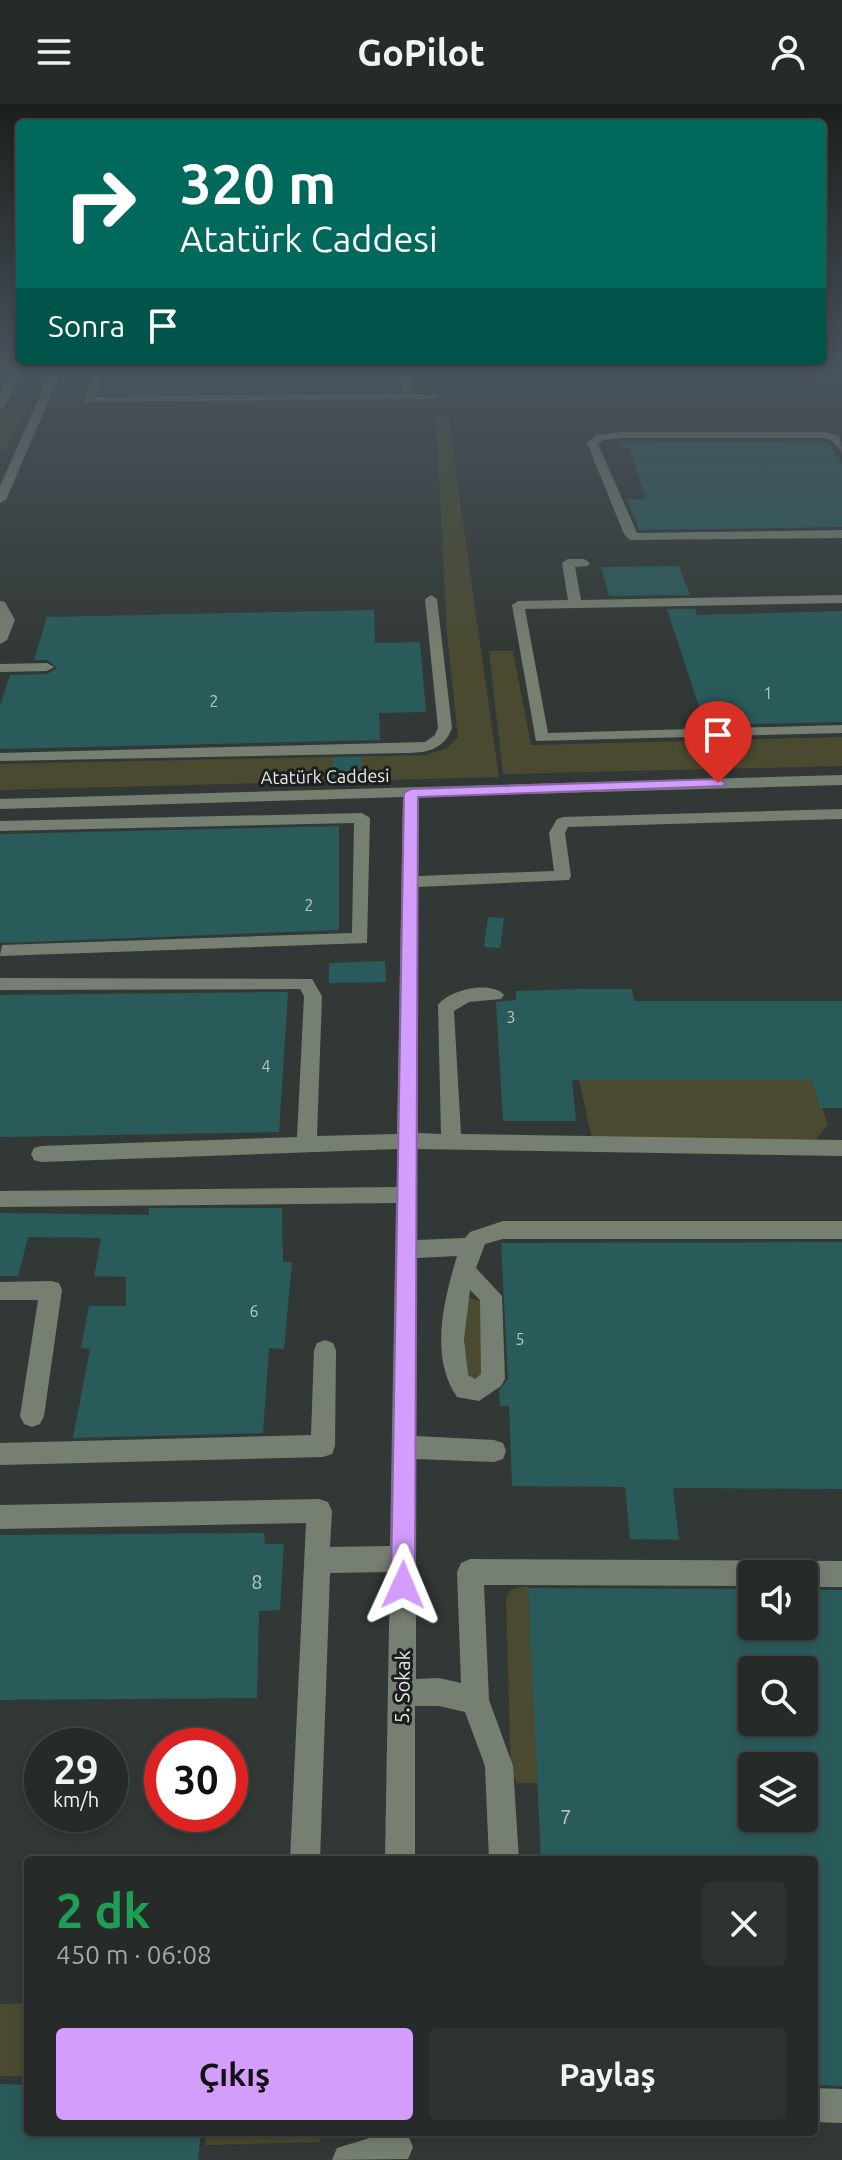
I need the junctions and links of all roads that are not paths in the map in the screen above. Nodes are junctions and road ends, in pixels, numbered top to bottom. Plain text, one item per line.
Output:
1 (14, 465) edge
2 (601, 465) edge
3 (0, 499) edge
4 (842, 534) edge
5 (584, 563) dead end
6 (431, 599) dead end
7 (842, 599) edge
8 (575, 604) junction
9 (0, 605) edge
10 (0, 640) edge
11 (47, 667) dead end
12 (0, 668) edge
13 (842, 729) edge
14 (0, 757) edge
15 (842, 780) edge
16 (411, 793) junction
17 (0, 804) edge
18 (842, 814) edge
19 (0, 826) edge
20 (411, 882) junction
21 (2, 951) edge
22 (0, 984) edge
23 (495, 995) dead end
24 (445, 1023) junction
25 (410, 1024) junction
26 (408, 1141) junction
27 (451, 1141) junction
28 (307, 1145) junction
29 (842, 1148) edge
30 (41, 1154) dead end
31 (408, 1195) junction
32 (0, 1199) edge
33 (842, 1230) edge
34 (471, 1247) junction
35 (407, 1249) junction
36 (463, 1270) dead end
37 (0, 1291) edge
38 (325, 1350) dead end
39 (32, 1416) dead end
40 (405, 1447) junction
41 (494, 1451) dead end
42 (0, 1454) edge
43 (0, 1517) edge
44 (404, 1559) junction
45 (317, 1560) junction
46 (842, 1574) edge
47 (402, 1693) junction
48 (475, 1700) junction
49 (305, 1856) edge
50 (400, 1856) edge
51 (504, 1856) edge
52 (818, 2105) edge
53 (842, 2106) edge
54 (396, 2146) edge
55 (349, 2160) edge

1 - 3 street
2 - 4 street
5 - 8 street
6 - 14 street
7 - 8 street
8 - 13 street
9 - 10 street
11 - 12 street
15 - 16 street, Atatürk Caddesi
16 - 17 street, Atatürk Caddesi
16 - 20 street, 5. Sokak
18 - 20 street
19 - 21 street
20 - 25 street, 5. Sokak
22 - 28 street
23 - 24 street
24 - 25 street
24 - 27 street
25 - 26 street, 5. Sokak
26 - 27 street
26 - 28 street
26 - 31 street, 5. Sokak
27 - 29 street
28 - 30 street
31 - 32 street
31 - 35 street, 5. Sokak
33 - 34 street
34 - 35 street
34 - 36 street
35 - 40 street, 5. Sokak
37 - 39 street
38 - 42 street
40 - 41 street
40 - 44 street, 5. Sokak
43 - 45 street
44 - 45 street
44 - 47 street, 5. Sokak
45 - 49 street
46 - 48 street
47 - 48 street
47 - 50 street, 5. Sokak
48 - 51 street
52 - 53 street
54 - 55 street

